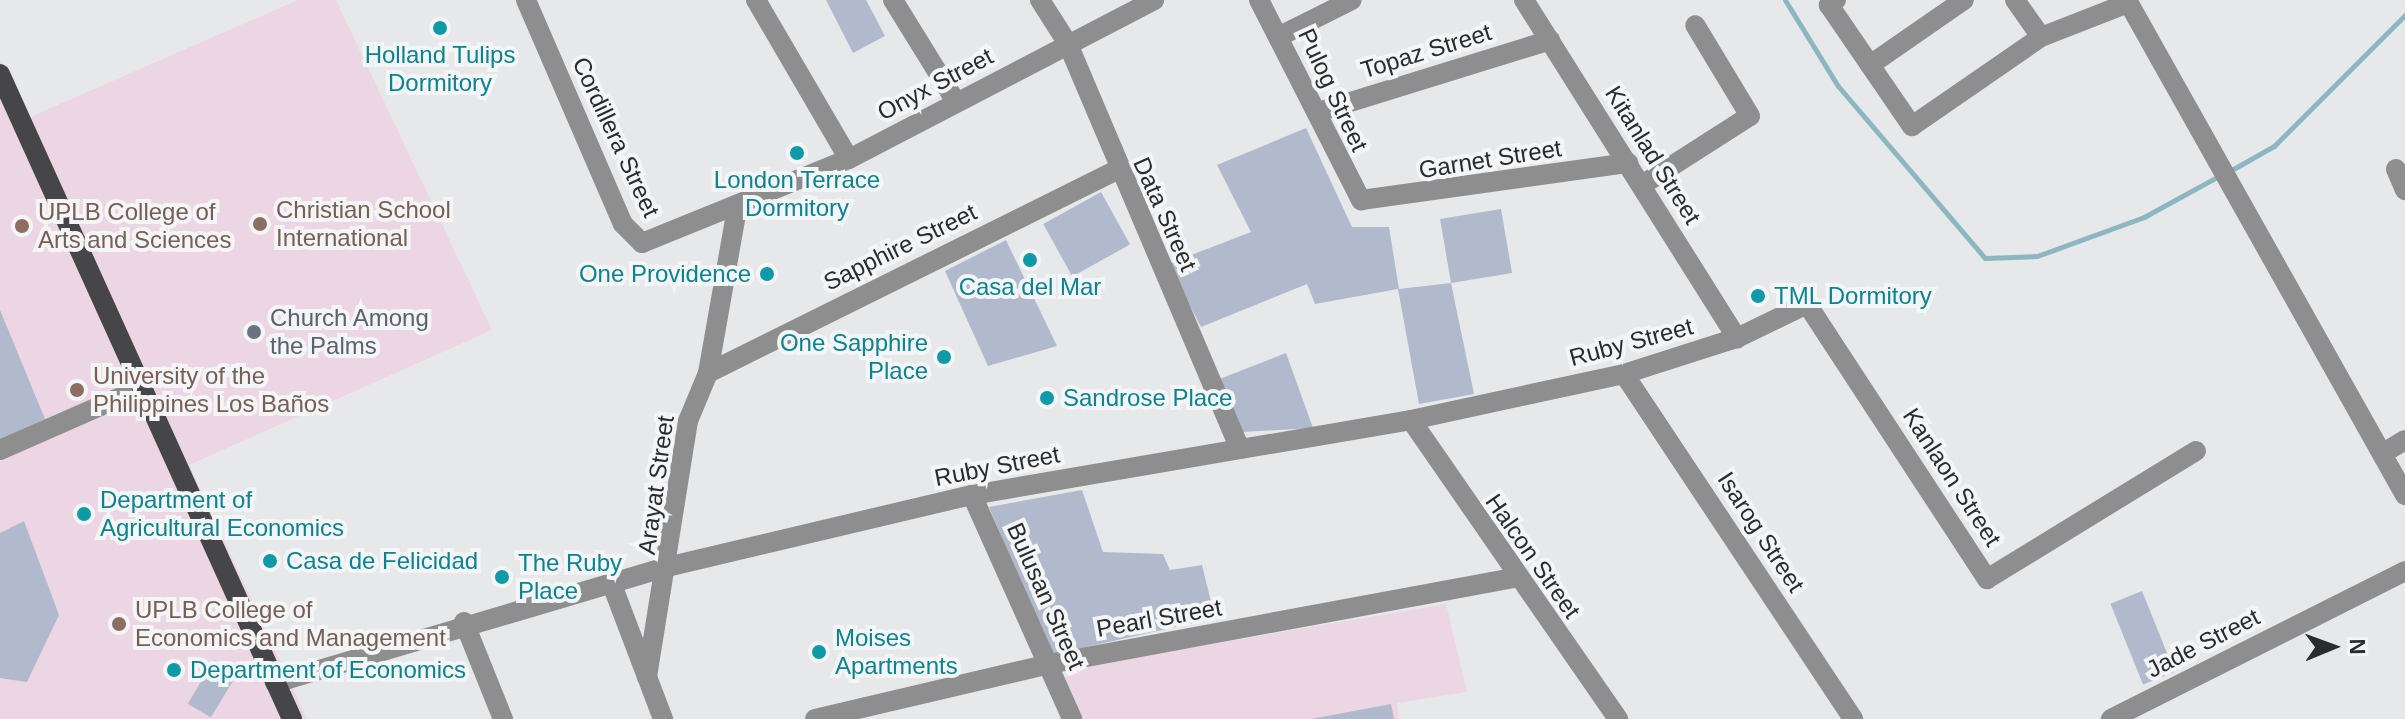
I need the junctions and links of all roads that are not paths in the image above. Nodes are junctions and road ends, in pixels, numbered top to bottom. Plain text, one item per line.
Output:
1 (526, 0) edge
2 (756, 0) edge
3 (893, 0) edge
4 (1040, 0) edge
5 (1154, 0) edge
6 (1259, 0) edge
7 (1352, 0) edge
8 (1524, 0) edge
9 (1964, 0) edge
10 (2015, 0) edge
11 (2128, 1) edge
12 (1833, 2) edge
13 (1695, 25) dead end
14 (1280, 36) junction
15 (2041, 37) junction
16 (1550, 40) junction
17 (1068, 44) junction
18 (1870, 65) junction
19 (0, 74) edge
20 (956, 102) junction
21 (1318, 112) junction
22 (849, 159) junction
23 (1628, 163) junction
24 (2396, 169) dead end
25 (1117, 170) junction
26 (1642, 185) junction
27 (2405, 190) edge
28 (1361, 200) joint
29 (737, 209) junction
30 (1737, 338) junction
31 (708, 373) junction
32 (1624, 374) junction
33 (141, 388) junction
34 (1411, 420) junction
35 (2405, 440) edge
36 (1240, 449) junction
37 (0, 450) edge
38 (2196, 451) dead end
39 (2385, 452) junction
40 (972, 495) junction
41 (2405, 495) edge
42 (671, 566) junction
43 (2405, 571) edge
44 (1514, 578) junction
45 (611, 582) junction
46 (464, 622) junction
47 (1049, 664) junction
48 (647, 677) junction
49 (275, 683) junction
50 (860, 713) edge
51 (292, 719) edge
52 (503, 719) edge
53 (663, 719) edge
54 (815, 719) edge
55 (1072, 719) edge
56 (1618, 719) edge
57 (1853, 719) edge
58 (2111, 719) edge

1 - 29 street, Cordillera Street
2 - 22 street
3 - 20 street
4 - 17 street, Data Street
5 - 17 street, Onyx Street
6 - 14 street, Pulog Street
7 - 14 street
8 - 16 street, Kitanlad Street
9 - 18 street
10 - 15 street
11 - 15 street
11 - 39 street
12 - 18 street
13 - 26 street
14 - 21 street, Pulog Street
15 - 18 street
16 - 21 street, Topaz Street
16 - 23 street, Kitanlad Street
17 - 20 street, Onyx Street
17 - 25 street, Data Street
19 - 33 main road
20 - 22 street, Onyx Street
21 - 28 street, Pulog Street
22 - 29 street, Onyx Street
23 - 26 street, Kitanlad Street
23 - 28 street, Garnet Street
24 - 27 street
25 - 31 street, Sapphire Street
25 - 36 street, Data Street
26 - 30 street, Kitanlad Street
29 - 31 street, Arayat Street
30 - 32 street, Ruby Street
30 - 38 street, Kanlaon Street
31 - 42 street, Arayat Street
32 - 34 street, Ruby Street
32 - 57 street, Isarog Street
33 - 37 street
33 - 49 main road
34 - 36 street, Ruby Street
34 - 44 street, Halcon Street
35 - 39 street
36 - 40 street, Ruby Street
39 - 41 street
40 - 42 street, Ruby Street
40 - 47 street, Bulusan Street
42 - 45 street, Ruby Street
42 - 48 street, Arayat Street
43 - 58 street, Jade Street
44 - 47 street, Pearl Street
44 - 56 street, Halcon Street
45 - 46 street, Ruby Street
45 - 48 street
46 - 49 street, Ruby Street
46 - 52 street
47 - 50 street, Pearl Street
47 - 55 street, Bulusan Street
48 - 53 street
49 - 51 main road
50 - 54 street, Pearl Street

